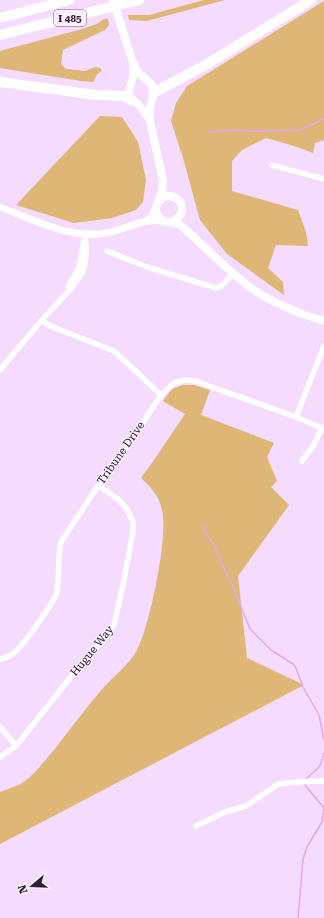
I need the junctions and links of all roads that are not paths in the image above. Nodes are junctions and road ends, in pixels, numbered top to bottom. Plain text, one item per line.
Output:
1 (69, 0) edge
2 (113, 0) edge
3 (139, 0) edge
4 (312, 0) edge
5 (0, 18) edge
6 (0, 35) edge
7 (133, 63) junction
8 (0, 82) edge
9 (152, 96) junction
10 (135, 102) junction
11 (150, 120) junction
12 (272, 165) dead end
13 (324, 179) edge
14 (163, 181) junction
15 (174, 197) junction
16 (157, 204) junction
17 (0, 207) edge
18 (182, 211) junction
19 (146, 221) junction
20 (166, 222) junction
21 (185, 229) junction
22 (85, 234) junction
23 (107, 251) dead end
24 (233, 274) junction
25 (42, 320) junction
26 (324, 321) edge
27 (324, 346) edge
28 (0, 370) edge
29 (161, 395) junction
30 (296, 417) junction
31 (323, 428) edge
32 (302, 461) dead end
33 (99, 486) junction
34 (0, 660) edge
35 (0, 726) edge
36 (16, 746) junction
37 (0, 757) edge
38 (324, 781) edge
39 (196, 826) dead end

1 - 5 highway, I 485
2 - 7 main road
3 - 6 highway, I 485
4 - 9 highway
7 - 9 main road
7 - 10 main road
8 - 10 highway
9 - 10 main road
9 - 11 main road
10 - 11 main road
11 - 14 main road
12 - 13 street
14 - 15 main road
14 - 16 main road
15 - 16 main road
15 - 18 main road
16 - 19 street
16 - 20 main road
17 - 22 street
18 - 20 main road
18 - 21 main road
19 - 20 street
19 - 22 street
20 - 21 main road
21 - 24 main road
22 - 25 street
23 - 24 street
24 - 26 main road
25 - 28 street
25 - 29 street
27 - 30 street
29 - 30 street, Tribune Drive
29 - 33 street, Tribune Drive
30 - 31 street, Tribune Drive
31 - 32 street
33 - 34 street, Tribune Drive
33 - 36 street, Hugue Way
35 - 36 street
36 - 37 street, Hugue Way
38 - 39 street

